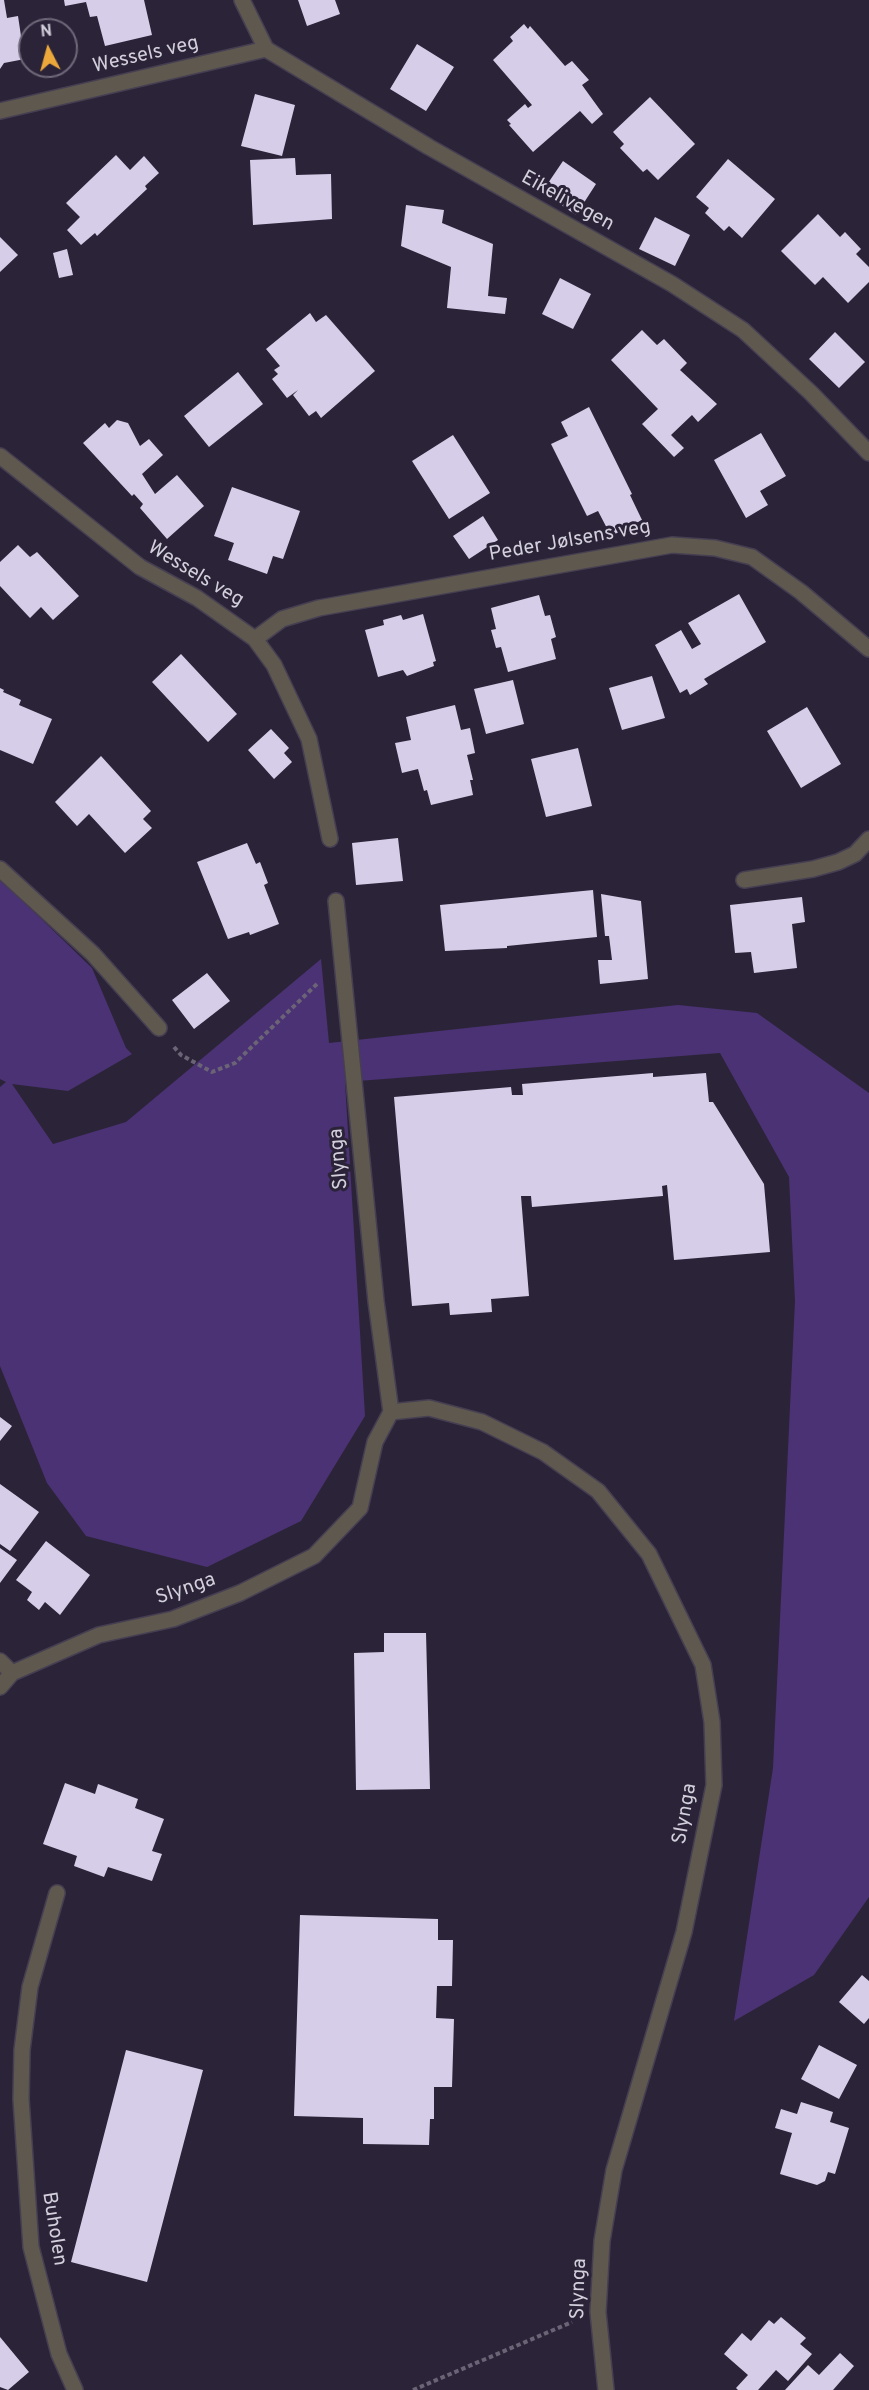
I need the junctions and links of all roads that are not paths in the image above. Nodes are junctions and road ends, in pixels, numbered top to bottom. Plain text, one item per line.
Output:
1 (242, 0) edge
2 (266, 49) junction
3 (0, 111) edge
4 (869, 453) edge
5 (0, 456) edge
6 (255, 639) junction
7 (869, 649) edge
8 (330, 839) dead end
9 (869, 839) edge
10 (0, 869) edge
11 (744, 880) dead end
12 (336, 902) dead end
13 (159, 1028) road end
14 (391, 1412) junction
15 (0, 1661) edge
16 (12, 1672) junction
17 (0, 1687) edge
18 (57, 1893) dead end
19 (75, 2390) edge
20 (606, 2390) edge

1 - 2 street
2 - 3 street, Wessels veg
2 - 4 street, Eikelivegen
5 - 6 street, Wessels veg
6 - 7 street, Peder Jølsens veg
6 - 8 street, Wessels veg
9 - 11 street
10 - 13 street
12 - 14 street, Slynga
14 - 16 street, Slynga
14 - 20 street, Slynga
15 - 16 street
16 - 17 street, Slynga
18 - 19 street, Buholen

